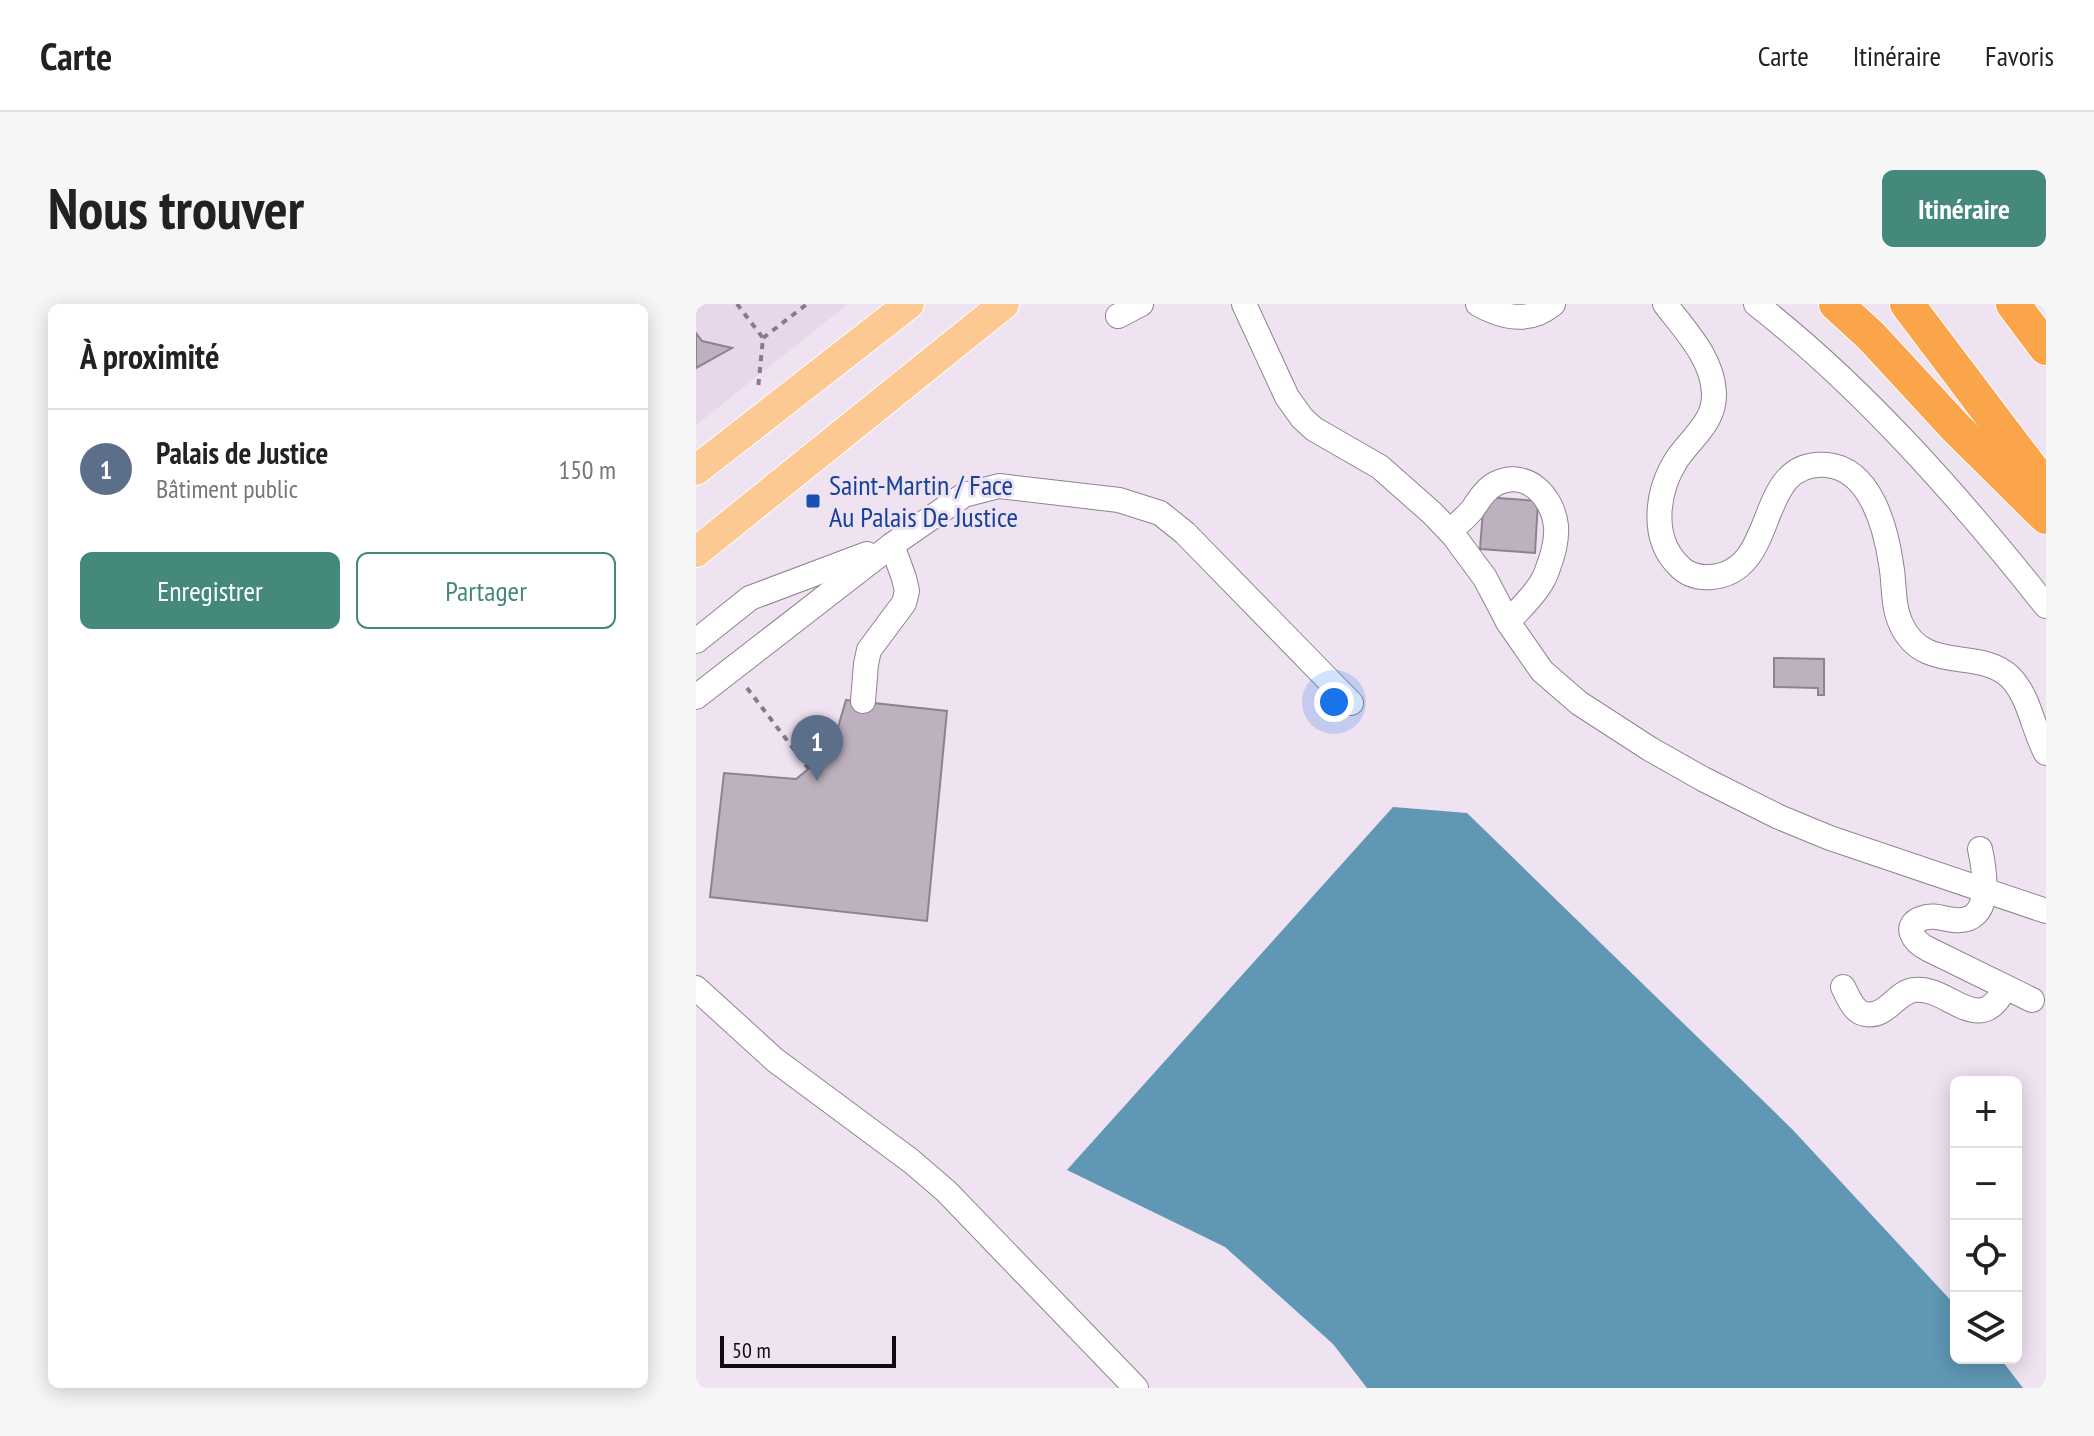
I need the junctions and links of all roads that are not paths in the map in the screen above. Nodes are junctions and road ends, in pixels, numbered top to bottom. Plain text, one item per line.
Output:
1 (909, 304) edge
2 (1004, 304) edge
3 (1141, 304) edge
4 (1244, 304) edge
5 (1478, 304) edge
6 (1553, 304) edge
7 (1665, 304) edge
8 (1756, 304) edge
9 (1836, 304) edge
10 (1907, 304) edge
11 (2013, 304) edge
12 (1118, 316) dead end
13 (2046, 348) edge
14 (696, 470) edge
15 (2046, 488) edge
16 (2046, 517) edge
17 (1450, 531) junction
18 (892, 545) junction
19 (696, 552) edge
20 (2046, 606) edge
21 (1508, 622) junction
22 (696, 641) edge
23 (696, 697) edge
24 (863, 701) dead end
25 (1351, 703) dead end
26 (2046, 753) edge
27 (1980, 849) dead end
28 (1986, 890) junction
29 (2046, 911) edge
30 (1843, 987) dead end
31 (696, 988) edge
32 (2005, 988) junction
33 (2032, 1000) dead end
34 (1136, 1388) edge

1 - 14 main road
2 - 19 main road
3 - 12 lane
4 - 17 lane
5 - 6 lane
7 - 26 lane
8 - 20 lane
9 - 16 highway
10 - 15 highway
11 - 13 highway
17 - 21 lane
17 - 21 lane
18 - 22 lane
18 - 23 lane
18 - 24 lane
18 - 25 lane
21 - 28 lane
27 - 28 lane
28 - 29 lane
28 - 32 lane
30 - 32 lane
31 - 34 lane
32 - 33 lane

